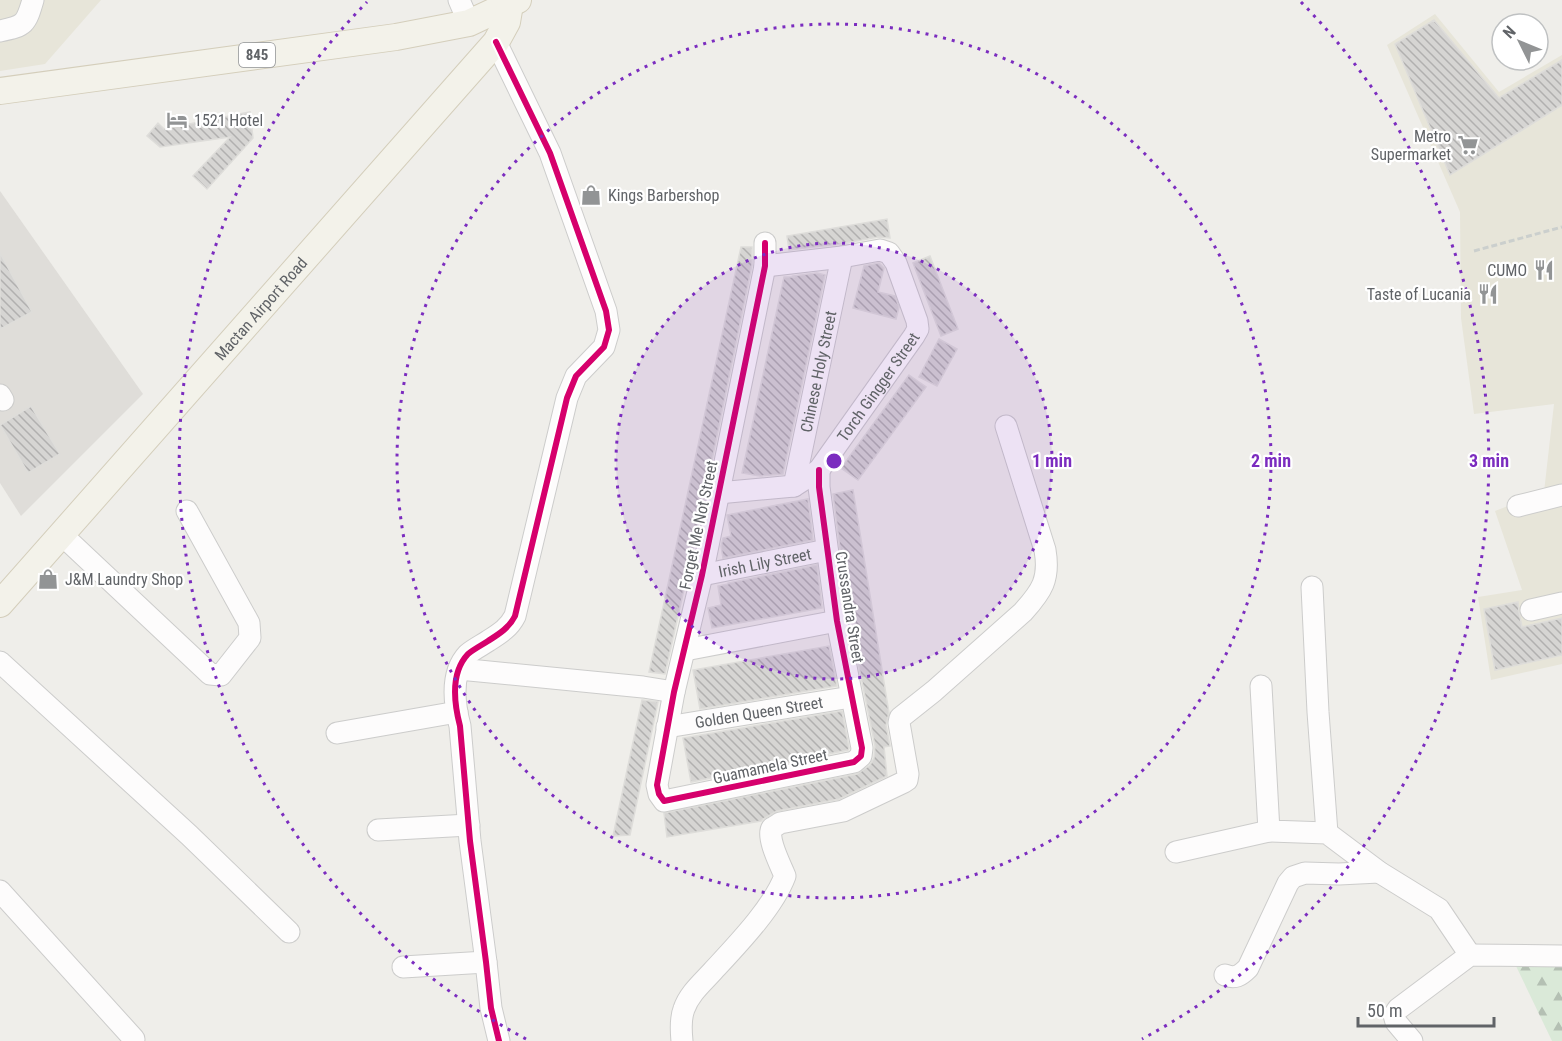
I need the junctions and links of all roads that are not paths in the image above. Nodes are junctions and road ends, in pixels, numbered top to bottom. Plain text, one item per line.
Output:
1 (33, 0) edge
2 (514, 2) edge
3 (464, 11) edge
4 (0, 31) edge
5 (496, 42) junction
6 (0, 91) edge
7 (765, 243) dead end
8 (842, 257) junction
9 (765, 266) junction
10 (1006, 426) dead end
11 (819, 470) junction
12 (794, 486) junction
13 (718, 493) junction
14 (1562, 495) edge
15 (1518, 506) dead end
16 (187, 511) dead end
17 (62, 534) junction
18 (827, 550) junction
19 (702, 574) junction
20 (1312, 587) dead end
21 (1562, 603) edge
22 (0, 604) edge
23 (1531, 610) dead end
24 (837, 621) junction
25 (685, 650) junction
26 (0, 662) edge
27 (459, 669) junction
28 (1261, 686) dead end
29 (674, 692) junction
30 (850, 697) junction
31 (456, 712) junction
32 (667, 727) junction
33 (337, 733) dead end
34 (861, 748) joint
35 (674, 800) joint
36 (469, 825) junction
37 (378, 830) dead end
38 (1269, 831) junction
39 (1327, 833) junction
40 (1176, 852) dead end
41 (1379, 872) junction
42 (0, 891) edge
43 (289, 932) dead end
44 (1470, 955) junction
45 (1562, 956) edge
46 (486, 962) junction
47 (403, 967) dead end
48 (1225, 975) dead end
49 (134, 1039) dead end
50 (499, 1041) edge
51 (682, 1041) edge
52 (1412, 1041) edge

1 - 4 street
2 - 3 main road, 845
2 - 5 main road, Mactan Airport Road
3 - 6 main road, 845
5 - 17 main road, Mactan Airport Road
5 - 27 street
7 - 9 street, Forget Me Not Street
8 - 9 street
8 - 11 street, Torch Gingger Street
8 - 12 street, Chinese Holy Street
9 - 13 street, Forget Me Not Street
10 - 51 street
11 - 12 street
11 - 18 street, Crussandra Street
12 - 13 street
13 - 19 street, Forget Me Not Street
14 - 15 street
16 - 17 street
17 - 22 main road, Mactan Airport Road
18 - 19 street, Irish Lily Street
18 - 24 street, Crussandra Street
19 - 25 street, Forget Me Not Street
20 - 39 street
21 - 23 street
24 - 25 street
24 - 30 street, Crussandra Street
25 - 29 street, Forget Me Not Street
26 - 43 street
27 - 29 street
27 - 31 street
28 - 38 street
29 - 32 street, Forget Me Not Street
30 - 32 street, Golden Queen Street
30 - 34 street, Crussandra Street
31 - 33 street
31 - 36 street
32 - 35 street, Forget Me Not Street
34 - 35 street, Guamamela Street
36 - 37 street
36 - 46 street
38 - 39 street
38 - 40 street
39 - 41 street
41 - 44 street
41 - 48 street
42 - 49 street
44 - 45 street
44 - 52 street
46 - 47 street
46 - 50 street

